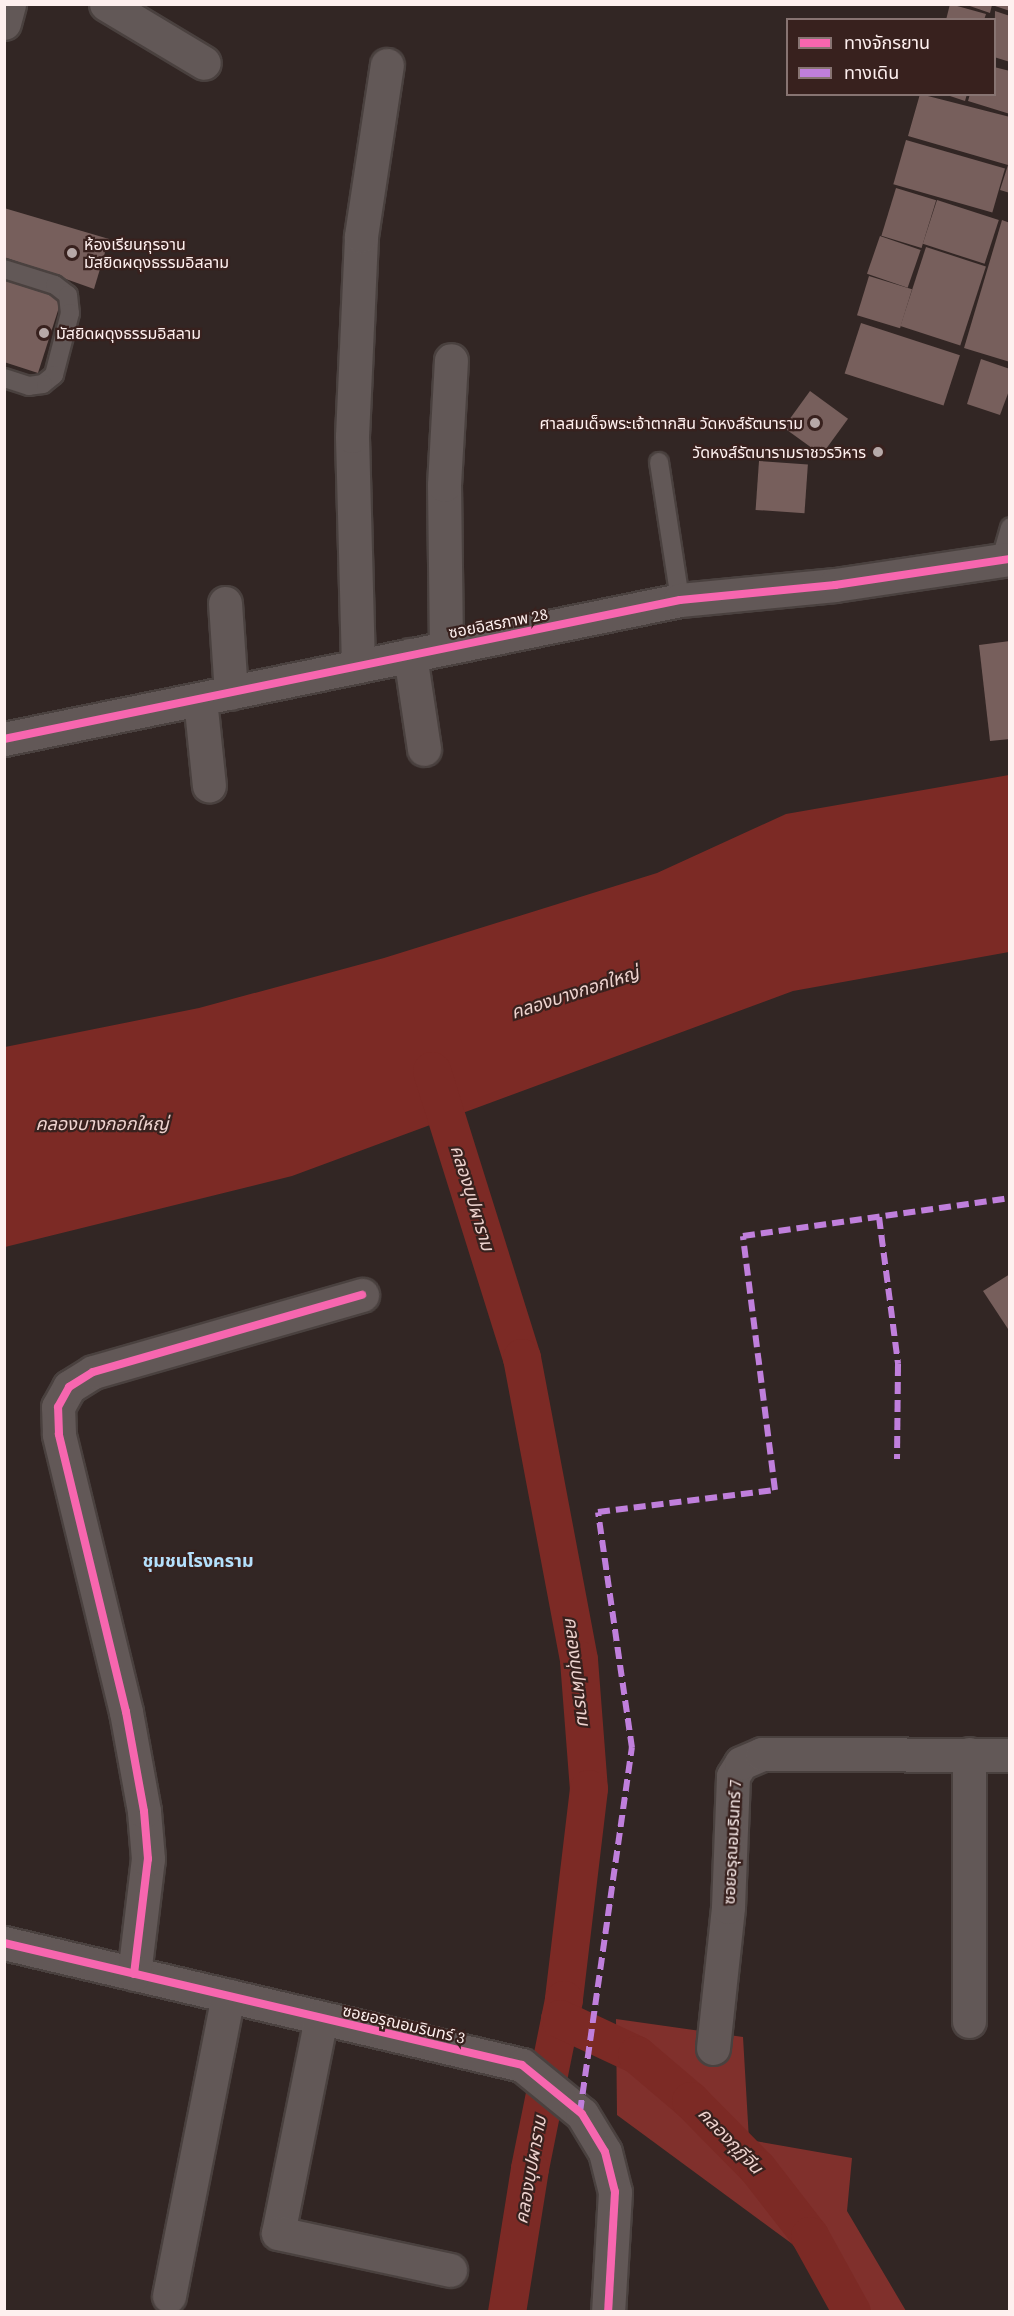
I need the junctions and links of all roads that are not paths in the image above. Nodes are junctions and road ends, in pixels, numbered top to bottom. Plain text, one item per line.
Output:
1 (9, 4) edge
2 (106, 4) edge
3 (4, 22) edge
4 (204, 63) dead end
5 (387, 65) dead end
6 (4, 269) edge
7 (451, 360) dead end
8 (4, 378) edge
9 (660, 462) dead end
10 (1010, 527) edge
11 (1005, 559) edge
12 (680, 600) junction
13 (225, 603) dead end
14 (446, 647) junction
15 (410, 655) junction
16 (358, 666) junction
17 (216, 696) junction
18 (4, 739) edge
19 (424, 749) dead end
20 (209, 786) dead end
21 (362, 1295) dead end
22 (969, 1754) junction
23 (1010, 1755) edge
24 (4, 1943) edge
25 (134, 1974) junction
26 (228, 1996) junction
27 (321, 2018) junction
28 (969, 2021) dead end
29 (713, 2048) dead end
30 (450, 2270) dead end
31 (169, 2296) dead end
32 (608, 2312) edge

1 - 3 street
2 - 4 street
5 - 16 street
6 - 8 lane
7 - 14 street
9 - 12 lane
10 - 11 lane
11 - 12 street, ซอยอิสรภาพ 28
12 - 14 street, ซอยอิสรภาพ 28
13 - 17 street
14 - 15 street, ซอยอิสรภาพ 28
15 - 16 street, ซอยอิสรภาพ 28
15 - 19 street
16 - 17 street, ซอยอิสรภาพ 28
17 - 18 street, ซอยอิสรภาพ 28
17 - 20 street
21 - 25 street
22 - 23 street, ซอยอรุณอมรินทร์ 7
22 - 28 street
22 - 29 street, ซอยอรุณอมรินทร์ 7
24 - 25 street, ซอยอรุณอมรินทร์ 3
25 - 26 street, ซอยอรุณอมรินทร์ 3
26 - 27 street, ซอยอรุณอมรินทร์ 3
26 - 31 street
27 - 30 street
27 - 32 street, ซอยอรุณอมรินทร์ 3

